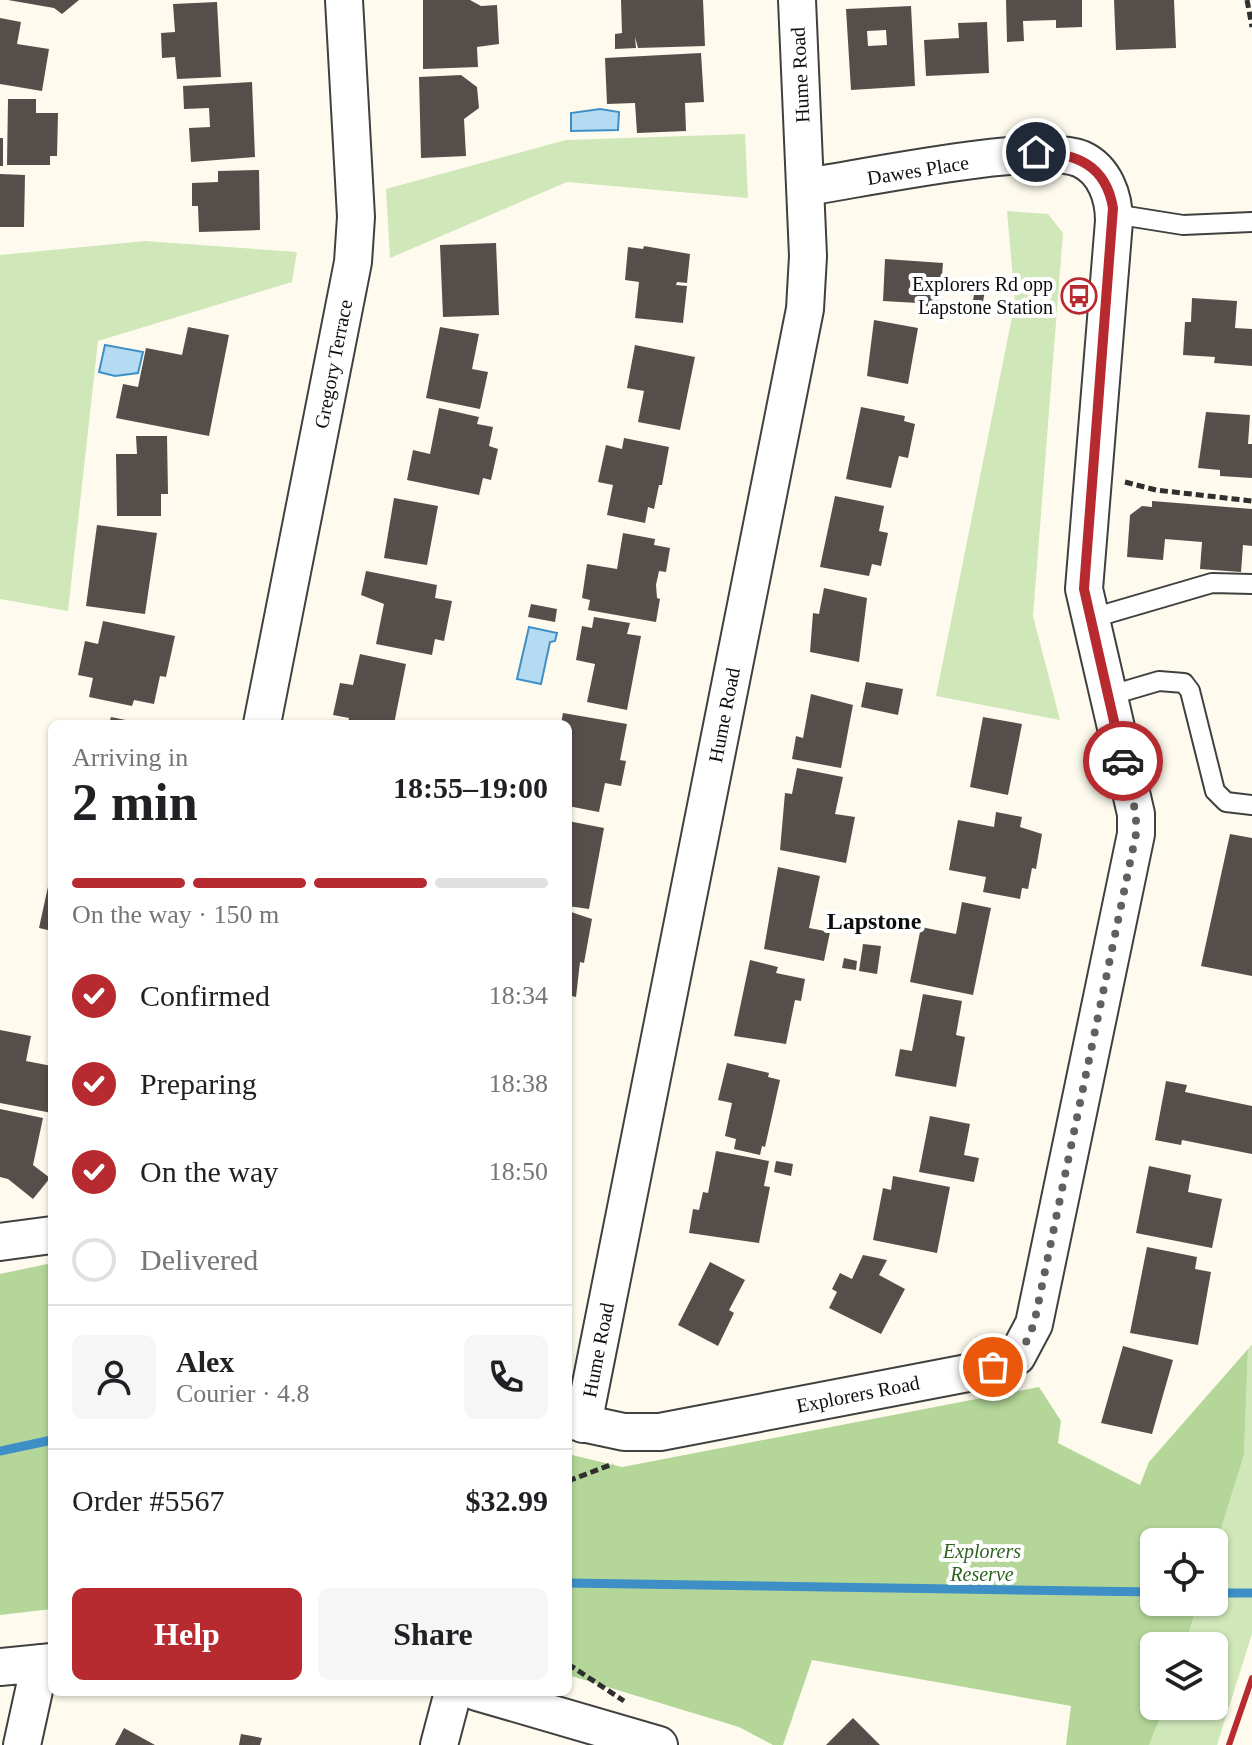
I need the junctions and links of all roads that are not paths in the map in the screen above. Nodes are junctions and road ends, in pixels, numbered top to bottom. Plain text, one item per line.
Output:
1 (344, 0) edge
2 (797, 0) edge
3 (1078, 158) joint
4 (806, 187) junction
5 (1114, 214) junction
6 (1252, 222) edge
7 (1252, 584) edge
8 (1089, 619) junction
9 (1108, 696) junction
10 (263, 720) edge
11 (1252, 805) edge
12 (48, 1236) edge
13 (0, 1242) edge
14 (576, 1422) edge
15 (46, 1663) edge
16 (0, 1667) edge
17 (452, 1696) edge
18 (491, 1696) edge
19 (22, 1745) edge
20 (439, 1745) edge
21 (659, 1745) edge

1 - 10 street, Gregory Terrace
2 - 4 street, Hume Road
3 - 4 street, Dawes Place
3 - 5 street, Explorers Road
4 - 14 street, Hume Road
5 - 6 lane
5 - 8 street, Explorers Road
7 - 8 lane
8 - 9 street, Explorers Road
9 - 11 lane
9 - 14 street, Explorers Road
12 - 13 street
15 - 16 street
15 - 19 street
17 - 20 street
18 - 21 street

